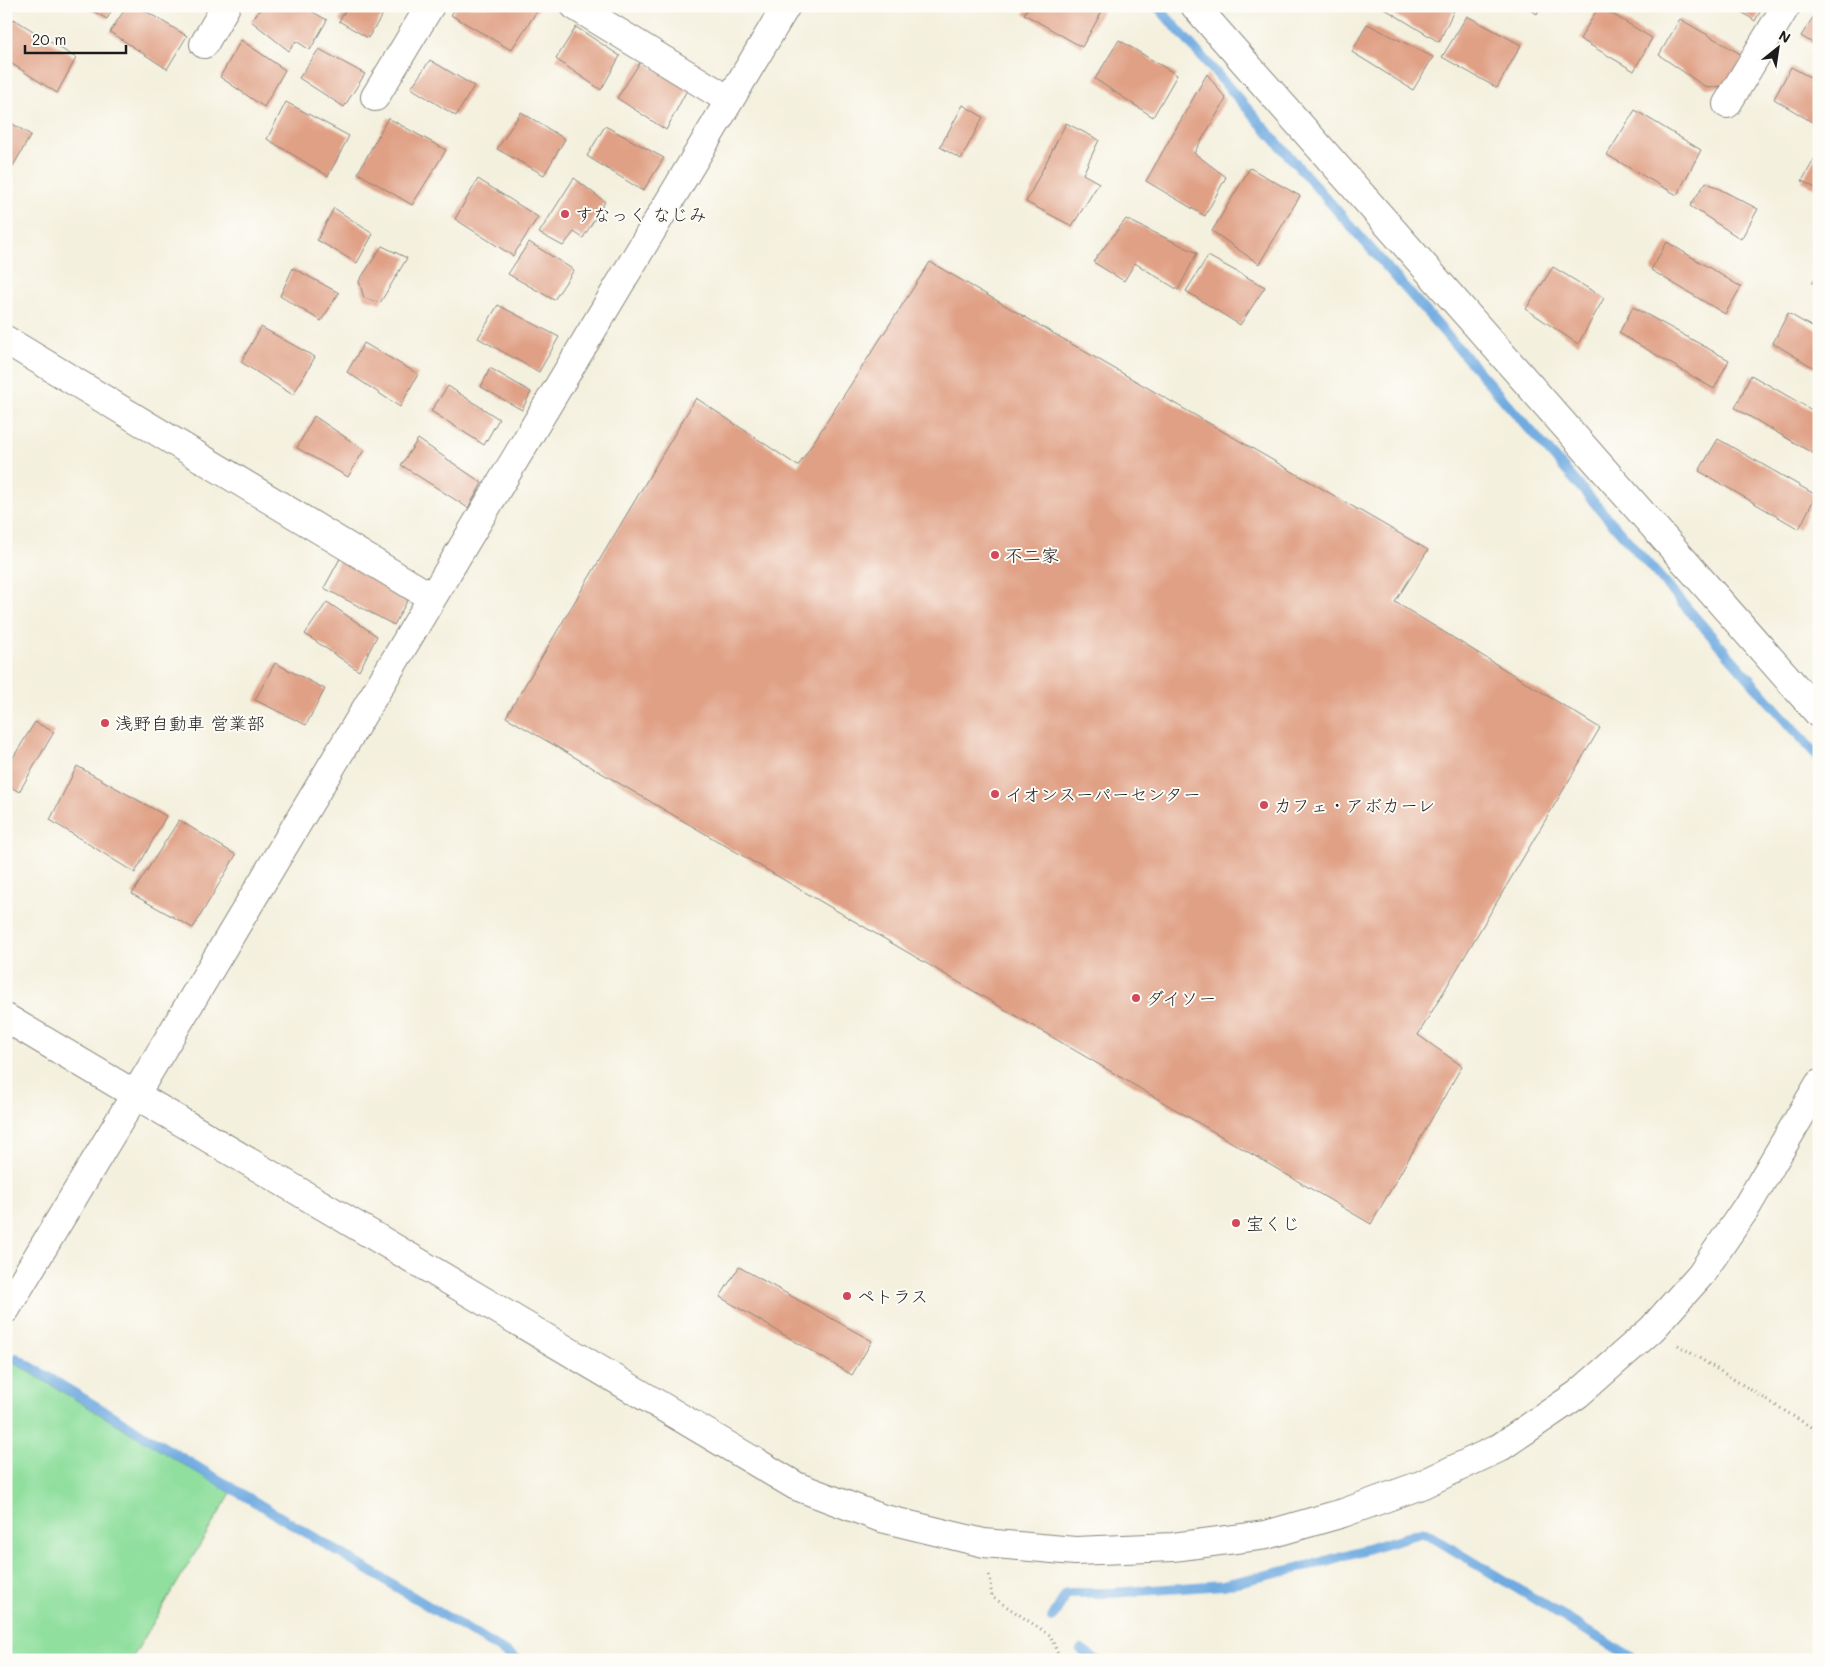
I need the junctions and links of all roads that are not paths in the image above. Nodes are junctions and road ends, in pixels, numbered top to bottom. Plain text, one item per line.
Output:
1 (226, 6) edge
2 (430, 6) edge
3 (575, 6) edge
4 (786, 6) edge
5 (1195, 6) edge
6 (1786, 6) edge
7 (204, 44) dead end
8 (375, 97) dead end
9 (729, 100) junction
10 (1727, 104) dead end
11 (6, 340) edge
12 (431, 597) junction
13 (1819, 714) edge
14 (6, 1018) edge
15 (1819, 1084) edge
16 (136, 1095) junction
17 (6, 1309) edge

1 - 7 street
2 - 8 street
3 - 9 street
4 - 9 street
5 - 13 street
6 - 10 street
9 - 12 street
11 - 12 street
12 - 16 street
14 - 16 street
15 - 16 street
16 - 17 street

